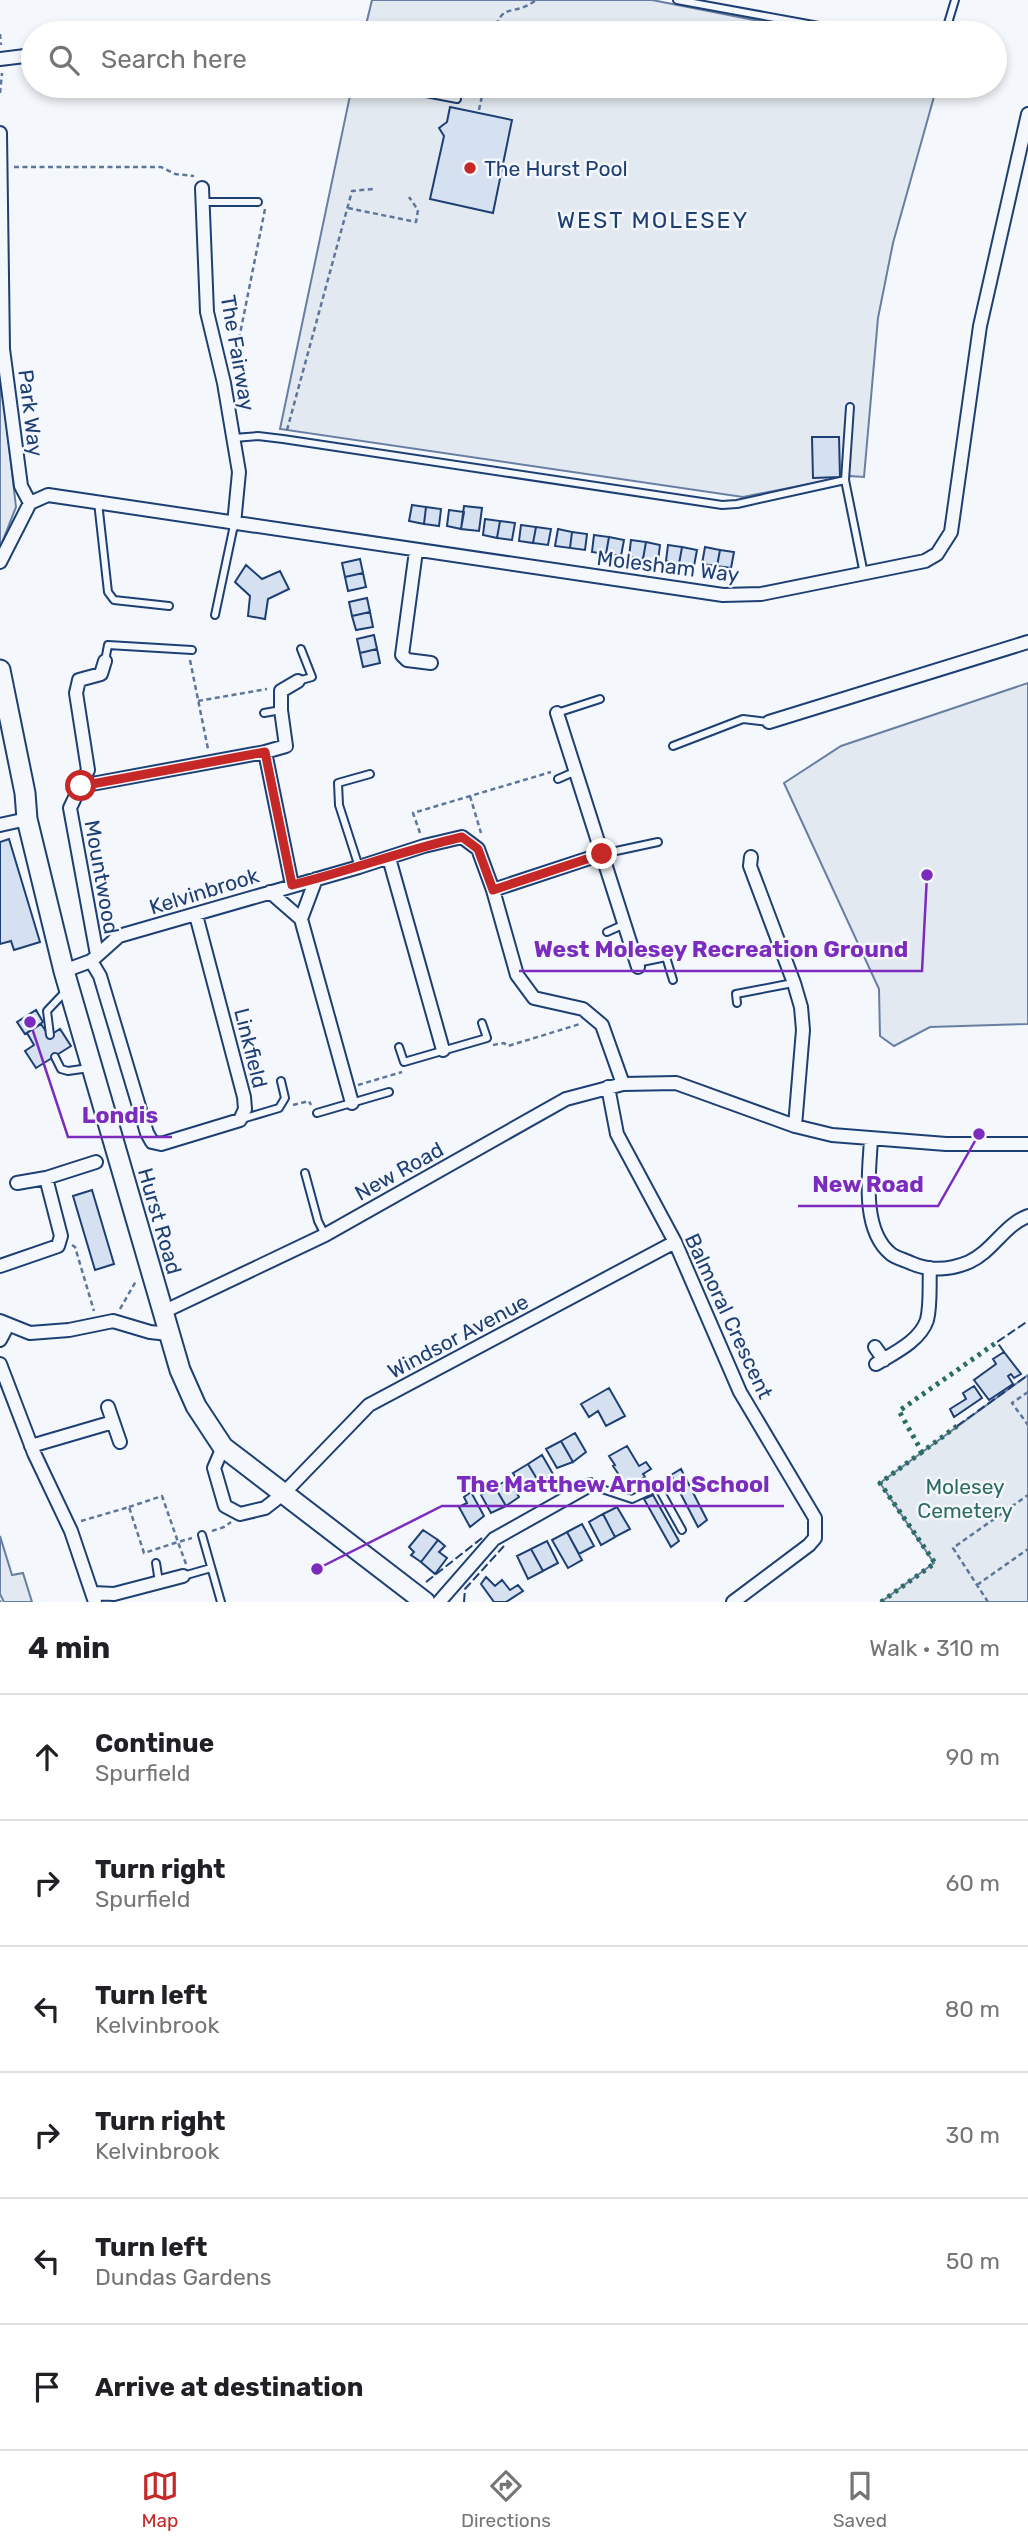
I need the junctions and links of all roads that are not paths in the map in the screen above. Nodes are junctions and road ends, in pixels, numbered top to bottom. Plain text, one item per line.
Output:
1 (677, 0) edge
2 (955, 0) edge
3 (792, 21) edge
4 (949, 21) edge
5 (21, 56) edge
6 (0, 59) edge
7 (452, 98) edge
8 (457, 99) dead end
9 (1028, 114) edge
10 (0, 133) edge
11 (1024, 145) edge
12 (1, 166) edge
13 (202, 188) road end
14 (203, 202) junction
15 (258, 202) dead end
16 (850, 407) dead end
17 (234, 438) junction
18 (845, 480) junction
19 (98, 502) junction
20 (30, 503) junction
21 (234, 524) junction
22 (416, 551) junction
23 (0, 562) edge
24 (864, 574) junction
25 (169, 606) dead end
26 (215, 615) dead end
27 (1028, 642) edge
28 (302, 649) dead end
29 (190, 650) road end
30 (105, 661) joint
31 (432, 663) dead end
32 (0, 670) edge
33 (298, 681) joint
34 (600, 699) dead end
35 (281, 710) junction
36 (264, 713) dead end
37 (557, 713) joint
38 (769, 722) joint
39 (673, 746) dead end
40 (265, 752) junction
41 (574, 772) junction
42 (370, 774) dead end
43 (558, 779) road end
44 (81, 786) junction
45 (27, 819) junction
46 (0, 825) edge
47 (658, 842) dead end
48 (602, 854) junction
49 (751, 857) dead end
50 (389, 858) junction
51 (359, 867) junction
52 (316, 879) junction
53 (292, 885) junction
54 (493, 890) junction
55 (270, 892) junction
56 (196, 915) junction
57 (301, 919) junction
58 (626, 924) junction
59 (607, 932) dead end
60 (94, 958) junction
61 (638, 965) joint
62 (673, 979) dead end
63 (66, 980) junction
64 (794, 983) junction
65 (737, 1003) dead end
66 (482, 1023) dead end
67 (50, 1035) dead end
68 (399, 1047) dead end
69 (443, 1050) junction
70 (55, 1057) dead end
71 (91, 1067) junction
72 (281, 1081) dead end
73 (623, 1084) junction
74 (608, 1087) junction
75 (390, 1092) dead end
76 (352, 1104) junction
77 (317, 1113) road end
78 (240, 1119) junction
79 (795, 1126) junction
80 (871, 1140) junction
81 (1028, 1144) edge
82 (96, 1163) dead end
83 (305, 1173) dead end
84 (46, 1178) junction
85 (17, 1183) dead end
86 (1028, 1216) edge
87 (325, 1235) junction
88 (675, 1242) junction
89 (0, 1266) edge
90 (930, 1268) junction
91 (163, 1312) junction
92 (4, 1323) edge
93 (169, 1334) junction
94 (0, 1340) edge
95 (875, 1348) dead end
96 (0, 1364) edge
97 (108, 1407) dead end
98 (113, 1422) junction
99 (120, 1443) dead end
100 (31, 1446) junction
101 (223, 1447) junction
102 (590, 1485) joint
103 (283, 1494) junction
104 (682, 1530) dead end
105 (202, 1535) dead end
106 (156, 1563) dead end
107 (211, 1568) junction
108 (183, 1576) joint
109 (159, 1582) junction
110 (94, 1597) edge
111 (220, 1602) edge
112 (425, 1602) edge
113 (439, 1602) edge
114 (733, 1602) edge

1 - 3 lane
2 - 4 lane
5 - 6 street
7 - 8 lane
9 - 11 street, Molesham Way
10 - 12 street, Park Way
11 - 24 street, Molesham Way
12 - 20 street, Park Way
13 - 14 street, The Fairway
14 - 15 lane
14 - 17 street, The Fairway
16 - 18 lane
17 - 18 lane
17 - 21 street, The Fairway
18 - 24 lane
19 - 20 street, Molesham Way
19 - 21 street, Molesham Way
19 - 25 lane
20 - 23 street
21 - 22 street, Molesham Way
21 - 26 lane
22 - 24 street, Molesham Way
22 - 31 street
27 - 38 street
28 - 33 lane
29 - 30 lane
30 - 44 street, Mountwood
32 - 45 main road, Hurst Road
33 - 35 street
34 - 37 lane
35 - 36 lane
35 - 40 street
37 - 41 street
38 - 39 lane
40 - 44 street
40 - 53 street
41 - 43 lane
41 - 48 street
42 - 51 lane
44 - 60 street, Mountwood
45 - 46 street
45 - 63 main road, Hurst Road
47 - 48 lane
48 - 54 street
48 - 58 street
49 - 64 street
50 - 51 street, Kelvinbrook
50 - 54 street, Kelvinbrook
50 - 69 street
51 - 52 street, Kelvinbrook
52 - 53 street, Kelvinbrook
52 - 57 street
53 - 55 street, Kelvinbrook
54 - 73 street
55 - 56 street, Kelvinbrook
55 - 57 street
56 - 60 street, Kelvinbrook
56 - 78 street, Linkfield
57 - 76 street
58 - 59 lane
58 - 61 street
60 - 63 street, Kelvinbrook
60 - 78 street, Linkfield
61 - 62 lane
63 - 67 lane
63 - 71 main road, Hurst Road
64 - 65 lane
64 - 79 street
66 - 69 lane
68 - 69 lane
70 - 71 lane
71 - 91 main road, Hurst Road
72 - 78 lane
73 - 74 street, New Road
73 - 79 street, New Road
74 - 87 street, New Road
74 - 88 street, Balmoral Crescent
75 - 76 lane
76 - 77 lane
79 - 80 street, New Road
80 - 81 street, New Road
80 - 90 street
82 - 84 street
83 - 87 lane
84 - 85 street
84 - 89 street
86 - 90 street
87 - 91 street, New Road
88 - 103 street, Windsor Avenue
88 - 114 street, Balmoral Crescent
90 - 95 street
91 - 93 main road, Hurst Road
92 - 93 street
92 - 94 street
93 - 101 main road, Hurst Road
96 - 100 street
97 - 98 street
98 - 99 street
98 - 100 street
100 - 110 street
101 - 103 main road, Hurst Road
101 - 103 street, Windsor Avenue
102 - 104 lane
102 - 113 street
103 - 112 main road, Hurst Road
105 - 107 lane
106 - 109 lane
107 - 108 lane
107 - 111 lane
108 - 109 street
109 - 110 street

